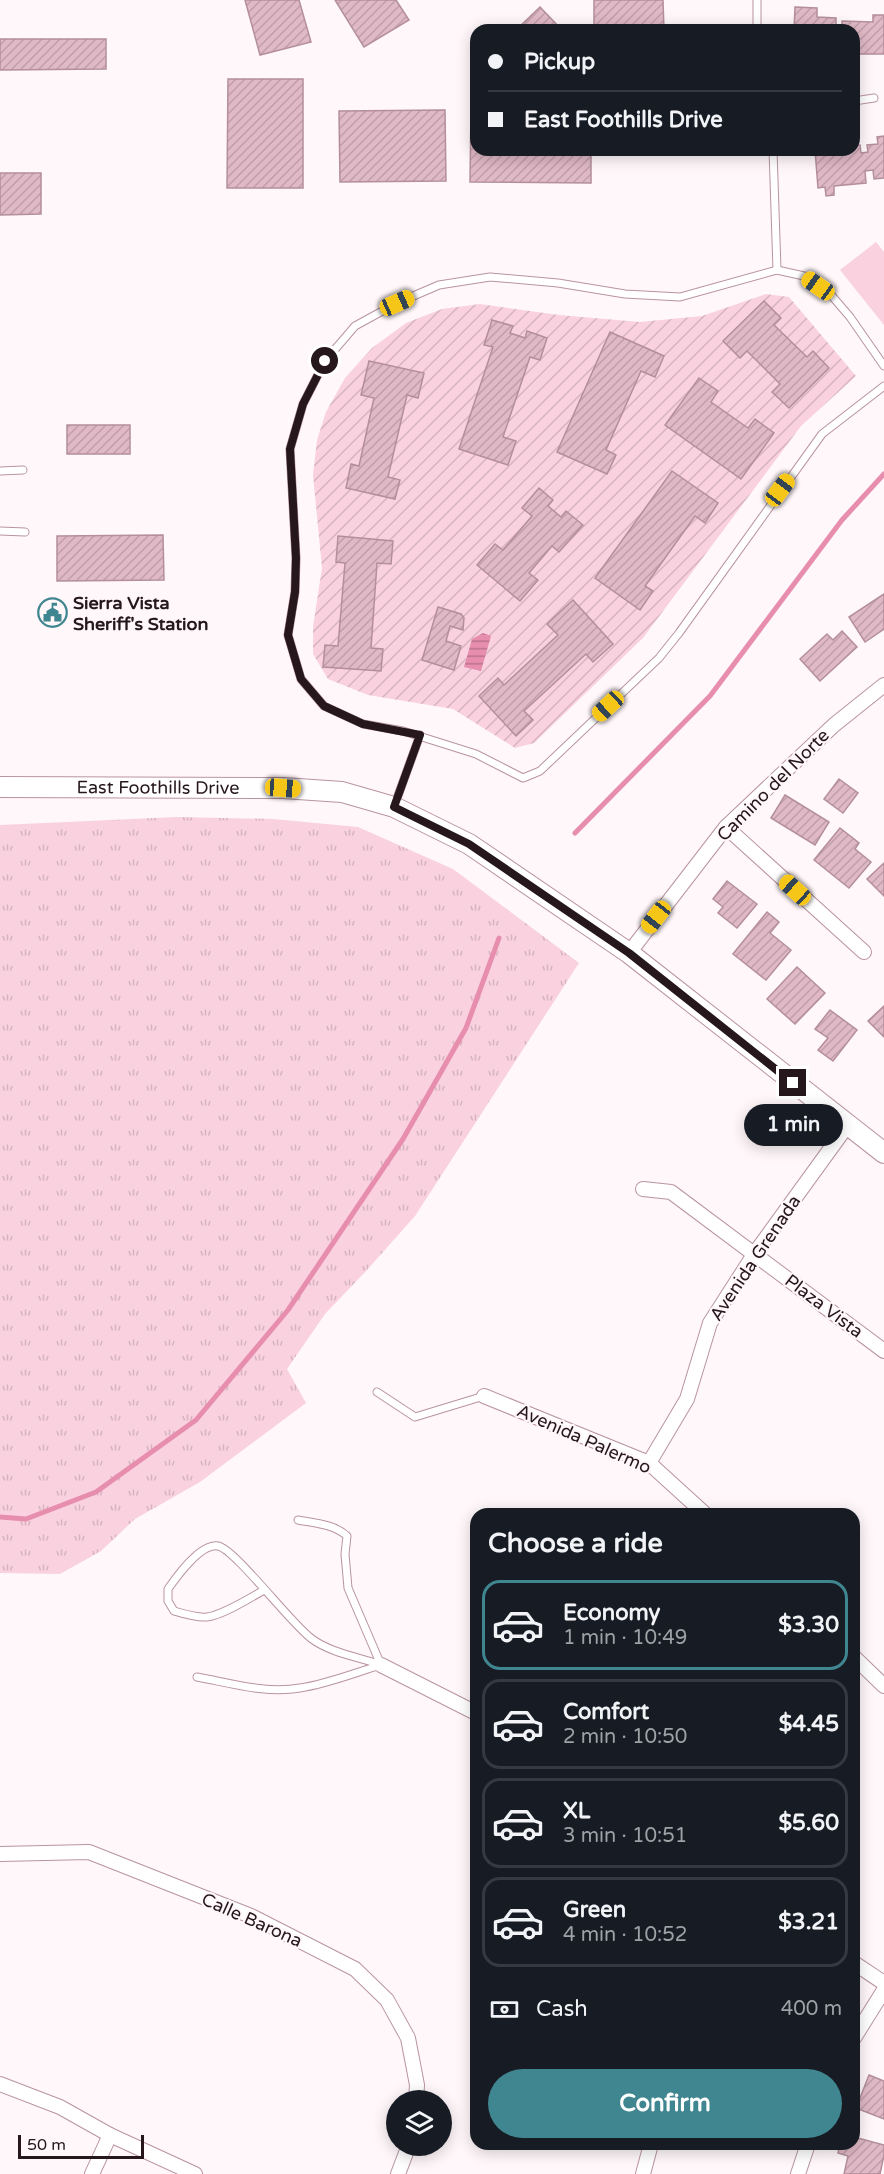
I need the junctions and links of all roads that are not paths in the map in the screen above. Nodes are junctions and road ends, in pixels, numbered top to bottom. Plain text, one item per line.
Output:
1 (757, 0) edge
2 (757, 24) edge
3 (874, 98) dead end
4 (860, 100) edge
5 (773, 156) edge
6 (777, 270) junction
7 (884, 366) edge
8 (884, 386) edge
9 (23, 470) dead end
10 (0, 471) edge
11 (0, 531) edge
12 (25, 532) dead end
13 (884, 685) edge
14 (420, 735) junction
15 (0, 787) edge
16 (394, 807) junction
17 (726, 827) junction
18 (864, 952) dead end
19 (629, 953) junction
20 (848, 1126) junction
21 (884, 1153) edge
22 (644, 1189) dead end
23 (755, 1253) junction
24 (884, 1351) edge
25 (377, 1392) dead end
26 (484, 1396) joint
27 (649, 1463) junction
28 (698, 1508) edge
29 (298, 1520) dead end
30 (264, 1590) junction
31 (860, 1663) edge
32 (381, 1665) junction
33 (197, 1677) dead end
34 (884, 1686) edge
35 (470, 1710) edge
36 (0, 1854) edge
37 (860, 1966) edge
38 (884, 1983) edge
39 (884, 1990) edge
40 (860, 2028) edge
41 (0, 2084) edge
42 (417, 2090) edge
43 (110, 2135) junction
44 (649, 2150) edge
45 (806, 2150) edge
46 (405, 2156) edge
47 (92, 2174) edge
48 (195, 2174) edge
49 (398, 2174) edge
50 (643, 2174) edge
51 (798, 2174) edge

1 - 2 lane
3 - 4 lane
5 - 6 lane
6 - 7 lane
6 - 14 lane
8 - 14 lane
9 - 10 lane
11 - 12 lane
13 - 17 street, Camino del Norte
14 - 16 lane
15 - 16 street, East Foothills Drive
16 - 19 street, East Foothills Drive
17 - 18 street
17 - 19 street, Camino del Norte
19 - 20 street, East Foothills Drive
20 - 21 street, East Foothills Drive
20 - 23 street, Avenida Grenada
22 - 23 street, Plaza Vista
23 - 24 street, Plaza Vista
23 - 27 street, Avenida Grenada
25 - 26 lane
26 - 27 street, Avenida Palermo
27 - 28 street, Avenida Palermo
29 - 32 lane
30 - 30 lane
30 - 32 lane
31 - 34 street
32 - 33 lane
32 - 35 street
36 - 42 street, Calle Barona
37 - 38 street
39 - 40 street
41 - 43 street
43 - 47 street
43 - 48 street
44 - 50 street
45 - 51 street
46 - 49 street

